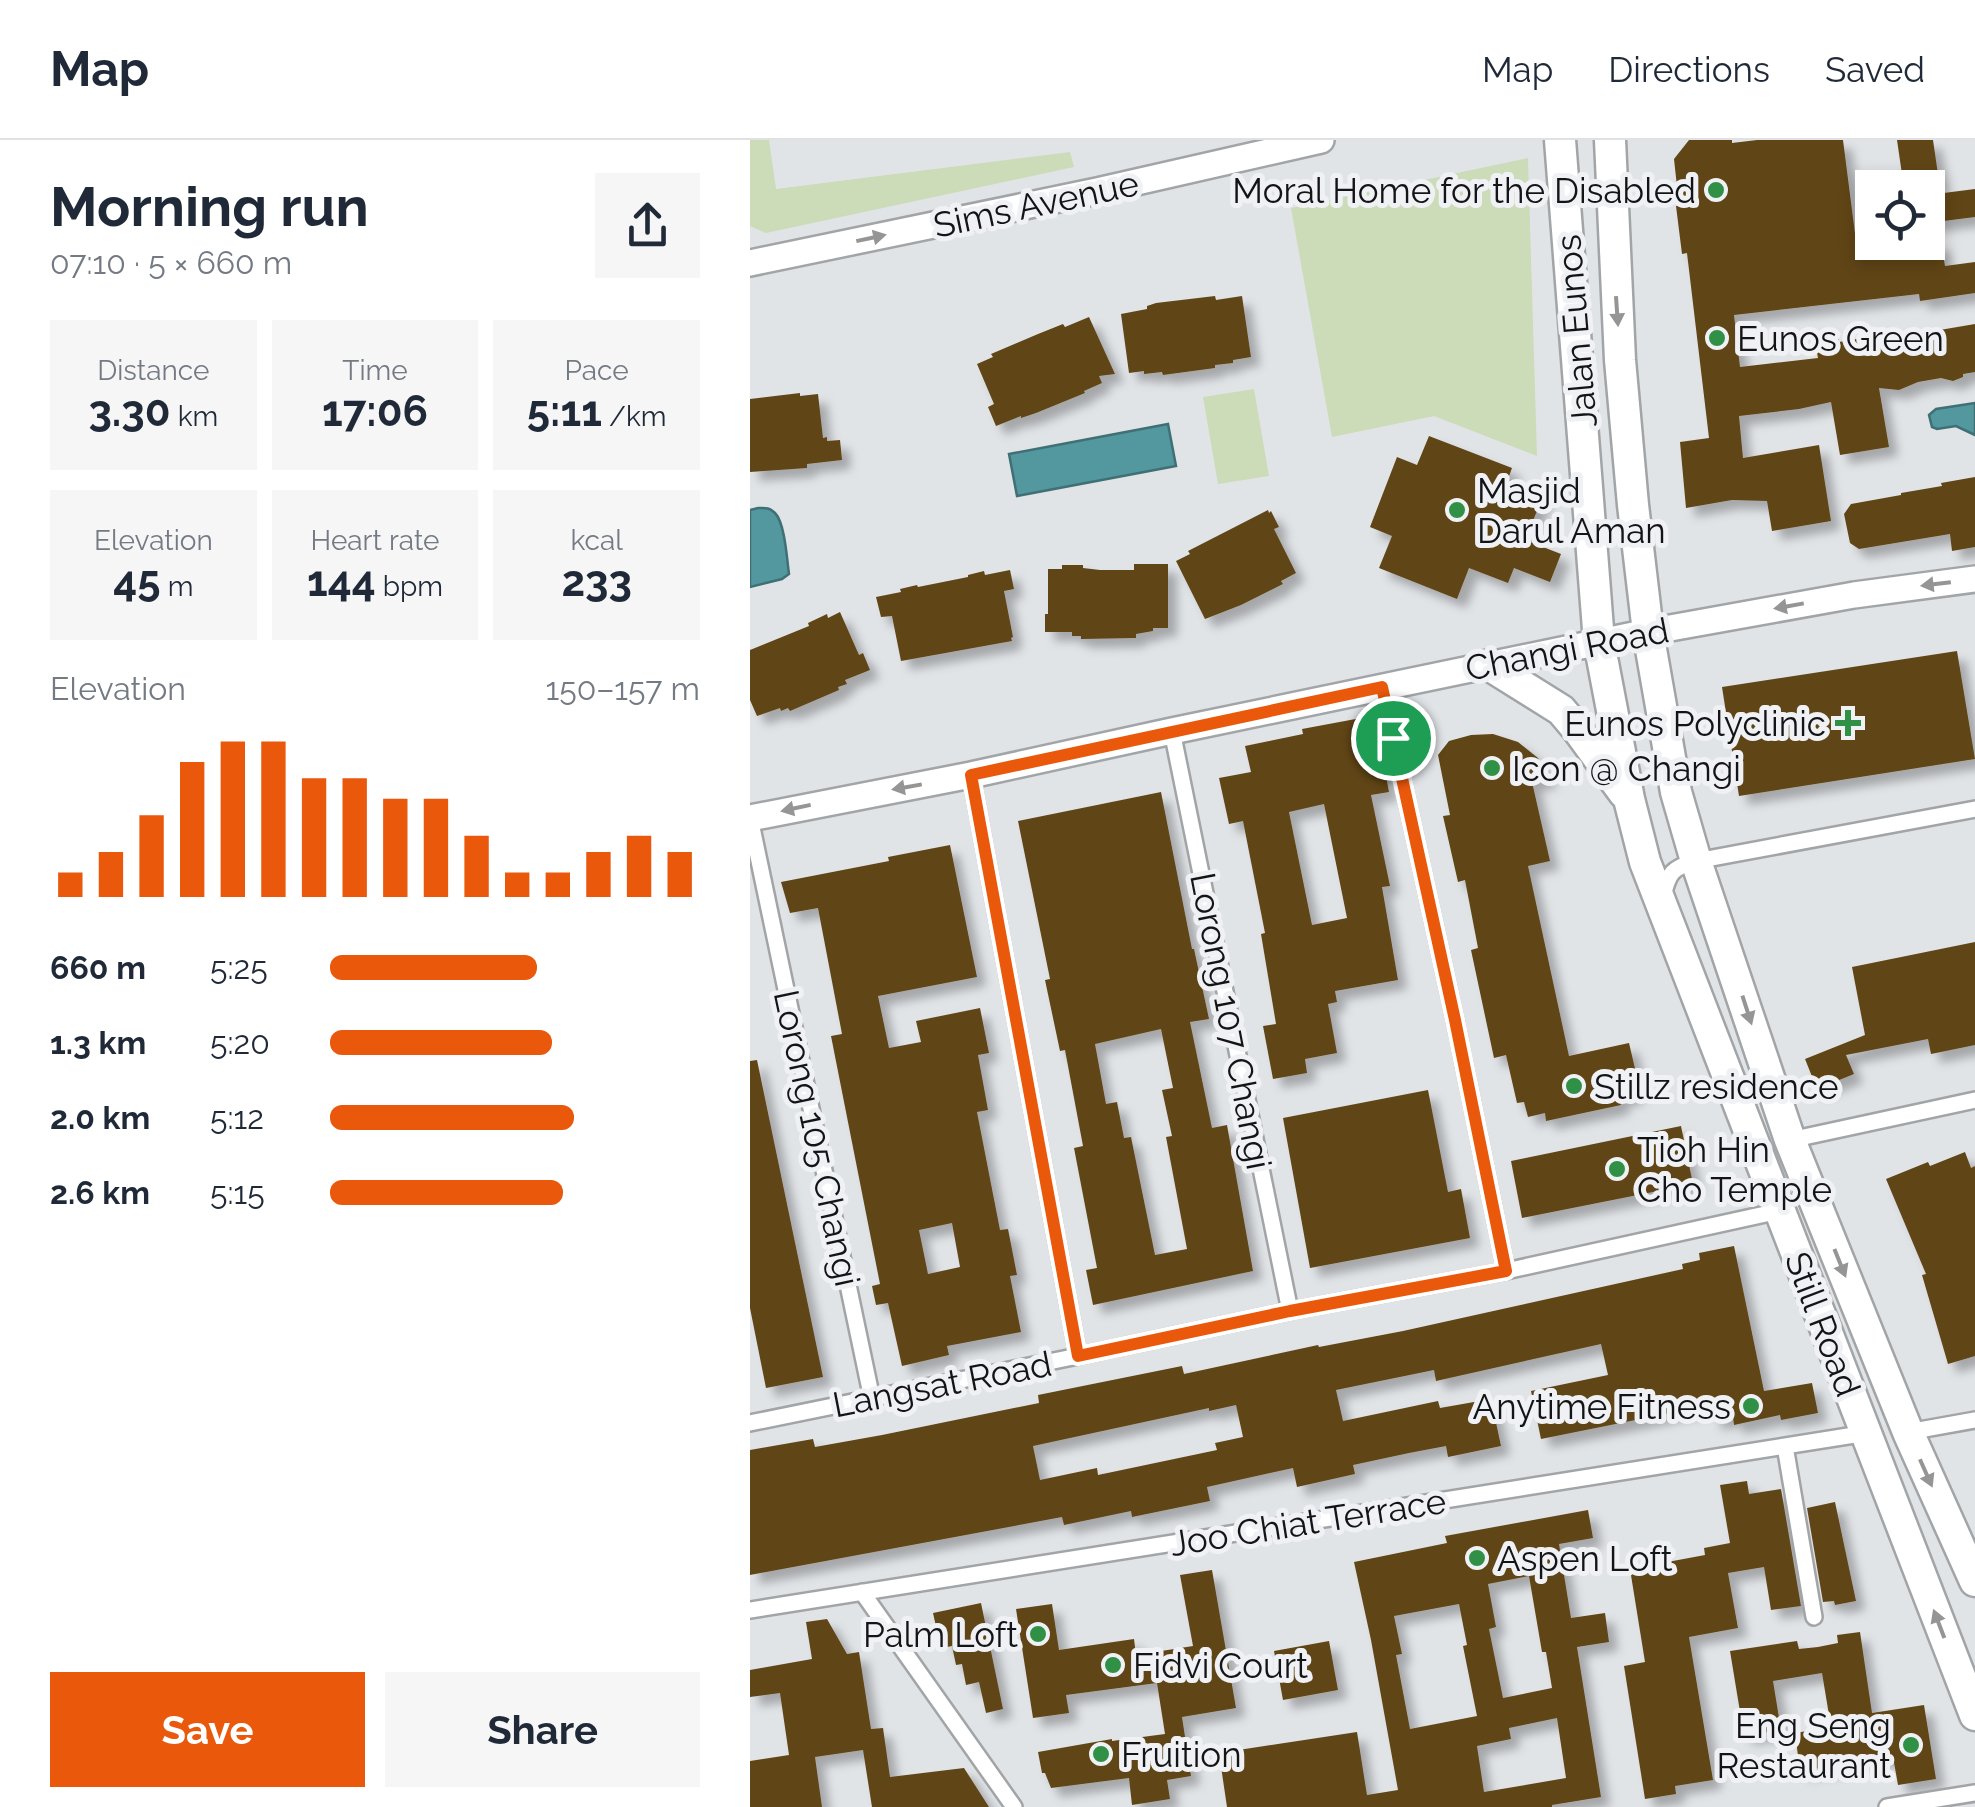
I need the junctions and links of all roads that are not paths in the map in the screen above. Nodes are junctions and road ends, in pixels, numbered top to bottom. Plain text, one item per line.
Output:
1 (1321, 140) edge
2 (1560, 140) edge
3 (1610, 140) edge
4 (750, 262) edge
5 (1975, 579) edge
6 (1648, 632) junction
7 (1600, 642) junction
8 (1488, 665) junction
9 (1382, 687) junction
10 (1172, 731) junction
11 (971, 775) junction
12 (1628, 799) junction
13 (1975, 808) edge
14 (750, 818) edge
15 (1696, 861) junction
16 (1660, 904) junction
17 (1716, 918) junction
18 (1674, 937) junction
19 (1975, 1100) edge
20 (1790, 1140) junction
21 (1779, 1211) junction
22 (1506, 1271) junction
23 (1290, 1311) junction
24 (1078, 1356) junction
25 (872, 1399) junction
26 (1975, 1420) edge
27 (750, 1422) edge
28 (1908, 1432) junction
29 (1866, 1433) junction
30 (1785, 1446) junction
31 (1975, 1582) edge
32 (862, 1592) junction
33 (750, 1610) edge
34 (1814, 1616) dead end
35 (1975, 1715) edge
36 (1975, 1793) edge
37 (1014, 1807) edge
38 (1888, 1807) edge

4 -> 1 main road, Sims Avenue
2 - 7 highway, Jalan Eunos
3 -> 6 highway, Jalan Eunos
5 -> 6 main road, Changi Road
6 - 7 main road, Changi Road
6 - 15 highway, Still Road
7 - 8 main road, Changi Road
7 - 12 highway, Still Road
8 - 9 main road, Changi Road
8 - 12 highway
9 - 10 main road, Changi Road
9 - 22 street
10 - 11 main road, Changi Road
10 - 23 street, Lorong 107 Changi
11 -> 14 main road, Changi Road
11 - 24 street
12 - 16 highway, Still Road
13 - 15 street
14 - 25 street, Lorong 105 Changi
15 - 16 street
15 - 17 highway, Still Road
16 - 18 highway, Still Road
17 - 18 highway
17 -> 20 highway, Still Road
18 - 21 highway, Still Road
19 - 20 street
20 -> 28 highway, Still Road
21 - 22 street, Langsat Road
21 - 29 highway, Still Road
22 - 23 street, Langsat Road
23 - 24 street, Langsat Road
24 - 25 street, Langsat Road
25 - 27 street, Langsat Road
26 - 28 street
28 -> 31 highway, Still Road
29 - 30 street, Joo Chiat Terrace
35 -> 29 highway, Still Road
30 - 32 street, Joo Chiat Terrace
30 - 34 street
32 - 33 street, Joo Chiat Terrace
32 - 37 street
36 - 38 street

